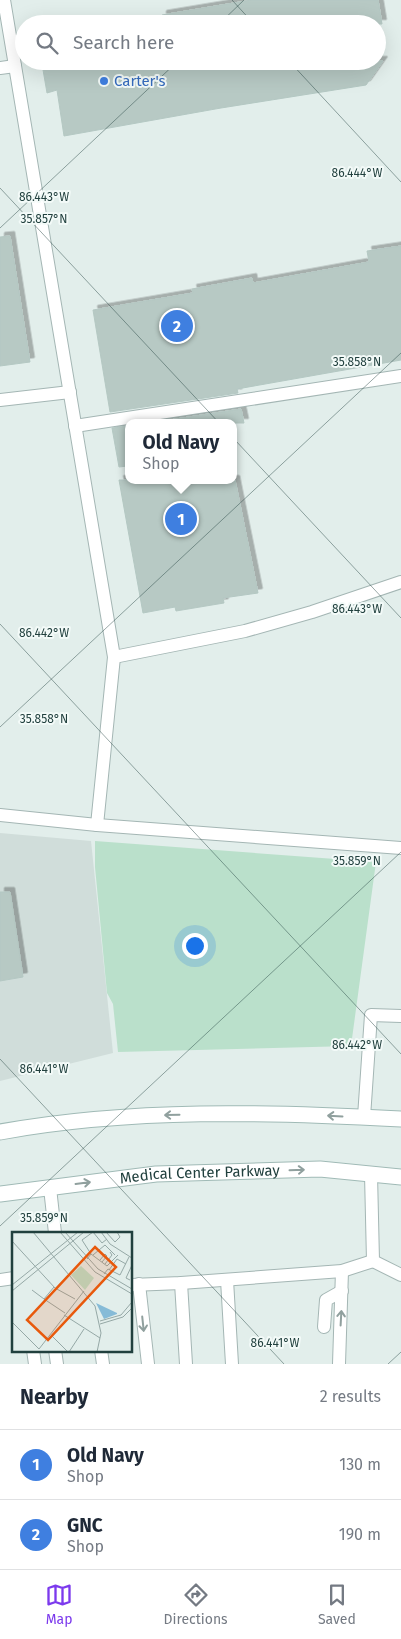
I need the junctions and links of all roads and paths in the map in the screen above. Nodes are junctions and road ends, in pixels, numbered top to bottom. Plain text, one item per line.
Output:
1 (4, 0) edge
2 (15, 66) joint
3 (0, 68) edge
4 (16, 70) edge
5 (401, 376) edge
6 (70, 392) junction
7 (0, 400) edge
8 (75, 426) junction
9 (401, 582) edge
10 (114, 657) junction
11 (0, 815) edge
12 (96, 825) junction
13 (401, 848) edge
14 (401, 1016) edge
15 (364, 1117) junction
16 (401, 1119) edge
17 (0, 1132) edge
18 (372, 1174) junction
19 (401, 1178) edge
20 (50, 1188) junction
21 (0, 1194) edge
22 (55, 1232) edge
23 (373, 1262) junction
24 (342, 1271) junction
25 (401, 1275) edge
26 (228, 1280) junction
27 (181, 1284) junction
28 (135, 1285) edge
29 (342, 1292) junction
30 (324, 1327) dead end
31 (148, 1364) edge
32 (186, 1364) edge
33 (232, 1364) edge
34 (339, 1364) edge

1 - 2 lane
2 - 3 lane
4 - 6 lane
5 - 8 lane
6 - 7 lane
6 - 8 lane
8 - 10 lane
9 - 10 lane
10 - 12 lane
11 - 12 lane
12 - 13 lane
14 - 15 lane
15 - 16 main road
15 -> 17 main road
18 - 19 main road, Medical Center Parkway
20 -> 18 main road, Medical Center Parkway
18 - 23 lane
20 - 21 main road, Medical Center Parkway
20 - 22 lane
23 - 24 lane
23 - 25 lane
24 - 26 lane
24 - 29 lane
26 - 27 lane
26 - 33 lane
27 - 28 lane
27 - 32 lane
28 -> 31 lane
29 - 30 lane
34 -> 29 lane

